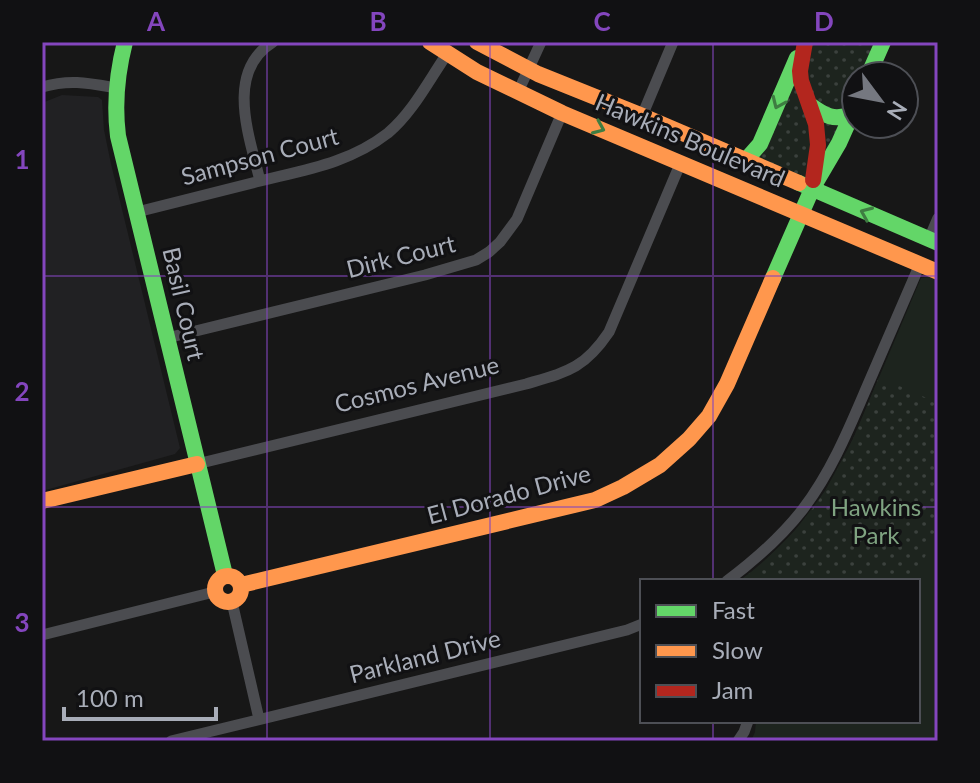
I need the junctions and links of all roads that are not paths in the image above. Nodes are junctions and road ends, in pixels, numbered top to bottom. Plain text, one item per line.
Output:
1 (125, 42) edge
2 (273, 42) edge
3 (430, 42) edge
4 (477, 42) edge
5 (541, 42) edge
6 (673, 42) edge
7 (804, 42) edge
8 (447, 54) junction
9 (528, 70) junction
10 (42, 87) edge
11 (116, 88) junction
12 (518, 92) junction
13 (810, 105) junction
14 (562, 113) junction
15 (642, 116) junction
16 (840, 119) edge
17 (840, 140) edge
18 (745, 161) junction
19 (681, 162) junction
20 (260, 181) junction
21 (812, 189) junction
22 (137, 212) junction
23 (801, 214) junction
24 (938, 218) edge
25 (933, 241) edge
26 (920, 264) junction
27 (938, 272) edge
28 (167, 338) junction
29 (197, 464) junction
30 (42, 501) edge
31 (225, 575) junction
32 (729, 579) edge
33 (241, 585) junction
34 (214, 592) junction
35 (232, 602) junction
36 (640, 625) edge
37 (42, 635) edge
38 (259, 719) junction
39 (747, 723) edge
40 (171, 741) edge
41 (738, 741) edge

1 - 11 main road, Basil Court
2 - 20 street
3 - 8 main road, Hawkins Boulevard
4 - 9 main road, Hawkins Boulevard
5 - 9 street
6 - 15 street
7 - 13 main road
7 -> 18 main road
8 - 12 main road, Hawkins Boulevard
8 - 20 street, Sampson Court
9 - 12 street
9 - 15 main road, Hawkins Boulevard
10 - 11 street
11 - 22 main road, Basil Court
12 - 14 main road, Hawkins Boulevard
13 - 16 main road
13 - 21 main road
14 -> 19 main road, Hawkins Boulevard
14 - 28 street, Dirk Court
15 - 18 main road, Hawkins Boulevard
17 - 21 main road
18 - 21 main road, Hawkins Boulevard
19 - 23 main road, Hawkins Boulevard
19 - 29 street, Cosmos Avenue
20 - 22 street, Sampson Court
21 - 23 main road, El Dorado Drive
25 -> 21 main road, Hawkins Boulevard
22 - 28 main road, Basil Court
23 - 26 main road, Hawkins Boulevard
23 - 33 main road, El Dorado Drive
24 - 25 street
26 - 27 main road, Hawkins Boulevard
26 - 32 street
28 - 29 main road, Basil Court
29 - 30 main road, Cosmos Avenue
29 - 31 main road, Basil Court
31 - 33 main road
31 - 34 main road
33 - 35 main road
34 - 35 main road
34 - 37 street
35 - 38 street
36 - 38 street, Parkland Drive
38 - 40 street, Parkland Drive
39 - 41 street

